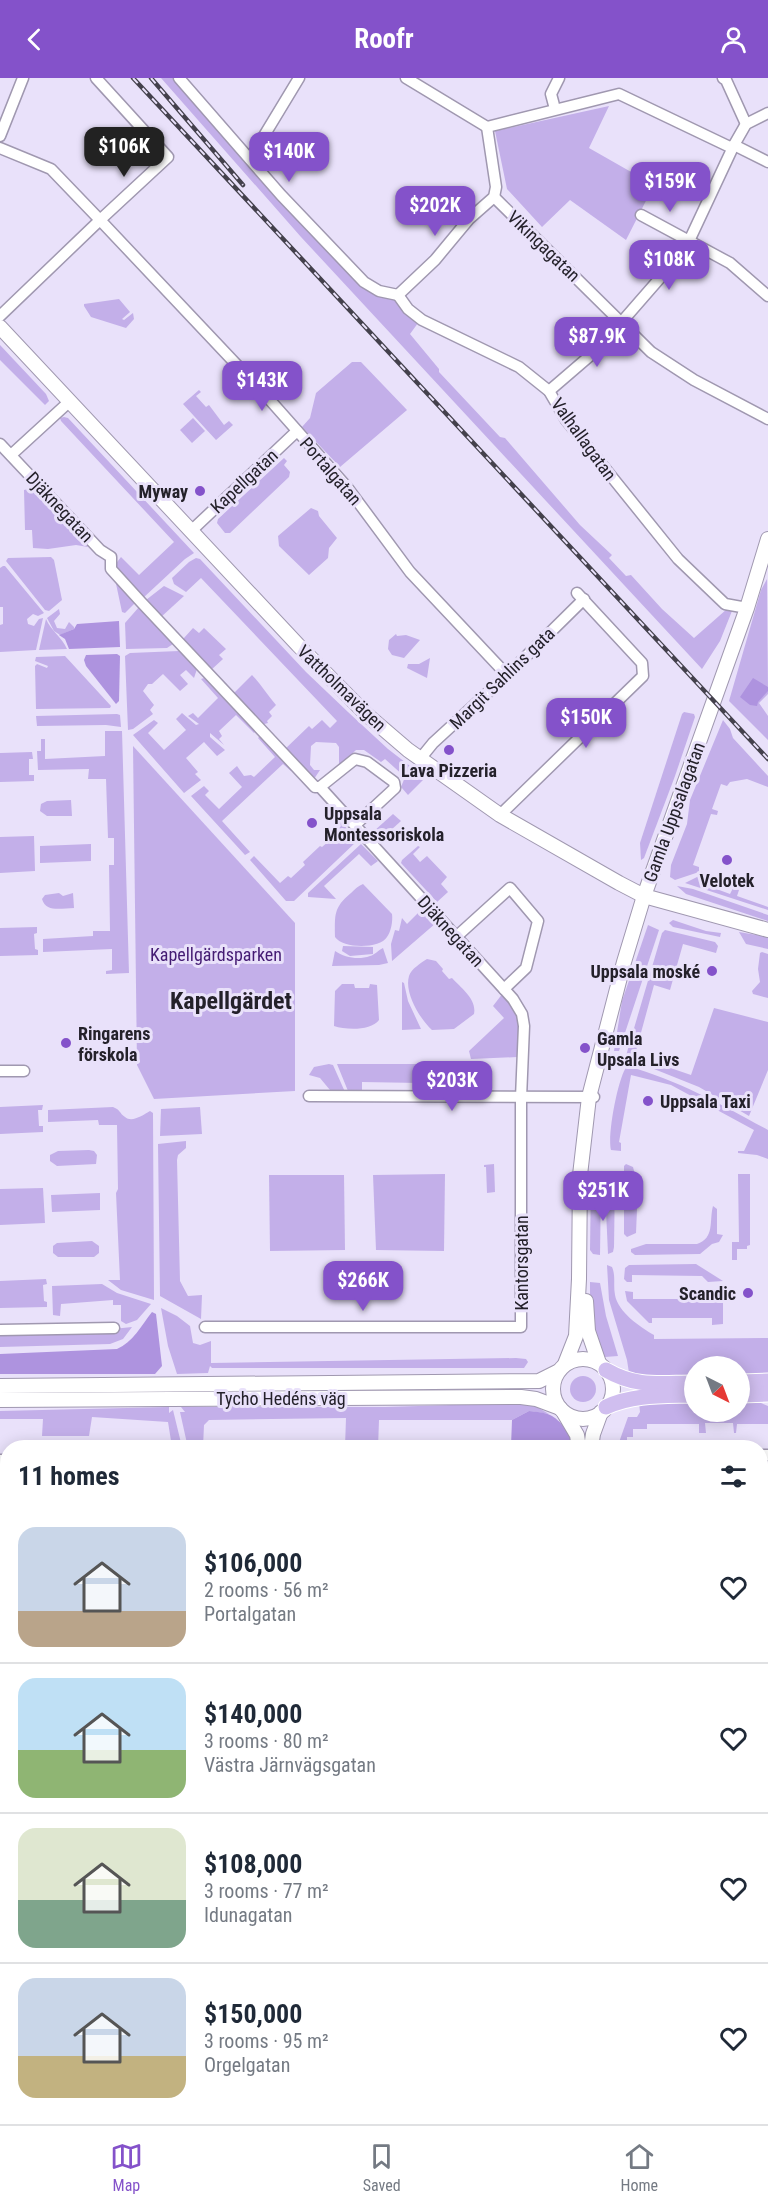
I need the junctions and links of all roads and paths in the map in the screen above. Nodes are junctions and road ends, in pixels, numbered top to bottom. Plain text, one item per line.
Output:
1 (23, 78) edge
2 (96, 78) edge
3 (179, 78) edge
4 (299, 78) edge
5 (406, 78) edge
6 (559, 78) edge
7 (723, 78) edge
8 (555, 109) junction
9 (768, 113) edge
10 (746, 124) junction
11 (487, 127) junction
12 (0, 136) edge
13 (733, 147) junction
14 (0, 148) edge
15 (250, 159) junction
16 (768, 162) edge
17 (494, 198) junction
18 (641, 215) dead end
19 (100, 220) junction
20 (690, 239) junction
21 (398, 295) junction
22 (768, 296) edge
23 (0, 316) edge
24 (622, 322) junction
25 (0, 327) edge
26 (549, 391) junction
27 (70, 400) junction
28 (768, 419) edge
29 (297, 431) junction
30 (0, 444) edge
31 (11, 455) junction
32 (190, 531) junction
33 (768, 539) edge
34 (764, 570) edge
35 (747, 608) junction
36 (507, 675) junction
37 (420, 759) junction
38 (320, 787) junction
39 (500, 814) junction
40 (355, 825) junction
41 (644, 896) junction
42 (768, 930) edge
43 (456, 937) junction
44 (504, 989) junction
45 (0, 1071) edge
46 (24, 1071) dead end
47 (592, 1094) junction
48 (309, 1096) dead end
49 (521, 1098) junction
50 (521, 1135) joint
51 (205, 1327) dead end
52 (114, 1328) dead end
53 (0, 1330) edge
54 (603, 1366) junction
55 (561, 1368) junction
56 (768, 1381) edge
57 (750, 1382) edge
58 (684, 1383) edge
59 (0, 1386) edge
60 (768, 1394) edge
61 (684, 1395) edge
62 (750, 1395) edge
63 (0, 1400) edge
64 (562, 1410) junction
65 (604, 1410) junction
66 (578, 1440) edge
67 (592, 1440) edge

1 - 12 street
2 - 19 street
3 - 15 street
4 - 15 street
5 - 11 street
6 - 8 street
7 - 10 street
8 - 11 street
8 - 13 street
9 - 10 street
10 - 13 street
11 - 17 street
13 - 16 street
13 - 20 street
14 - 19 street, Portalgatan
15 - 21 street
17 - 21 street
17 - 24 street, Vikingagatan
18 - 20 street
19 - 23 street
19 - 29 street, Portalgatan
20 - 22 street
20 - 24 street
21 - 26 street, Valhallagatan
24 - 26 street
24 - 28 street, Vikingagatan
25 - 27 main road, Vattholmavägen
26 - 35 street, Valhallagatan
27 - 31 street
27 - 32 main road, Vattholmavägen
29 - 32 street, Kapellgatan
29 - 36 street, Portalgatan
30 - 31 street, Djäknegatan
31 - 38 street, Djäknegatan
32 - 37 main road, Vattholmavägen
33 - 34 main road, Gamla Uppsalagatan
34 - 35 main road, Gamla Uppsalagatan
35 - 41 main road, Gamla Uppsalagatan
36 - 37 street, Margit Sahlins gata
36 - 39 street, Margit Sahlins gata
37 - 39 main road, Vattholmavägen
38 - 40 street, Djäknegatan
38 - 40 street
39 - 41 main road, Vattholmavägen
40 - 43 street, Djäknegatan
41 - 42 main road, Vattholmavägen
41 - 47 main road, Gamla Uppsalagatan
43 - 44 street, Djäknegatan
43 - 44 street
44 - 49 street, Djäknegatan
45 - 46 street
47 - 49 street
47 - 54 main road, Gamla Uppsalagatan
47 - 55 main road, Gamla Uppsalagatan
48 - 49 street
49 - 50 street, Djäknegatan
50 - 51 street, Kantorsgatan
52 - 53 street
54 - 55 main road
54 - 58 main road
54 - 65 main road
55 - 59 main road, Tycho Hedéns väg
55 - 64 main road
56 - 57 main road
60 - 62 main road
61 - 65 main road
63 - 64 main road, Tycho Hedéns väg
64 - 65 main road
64 - 66 main road
65 - 67 main road

